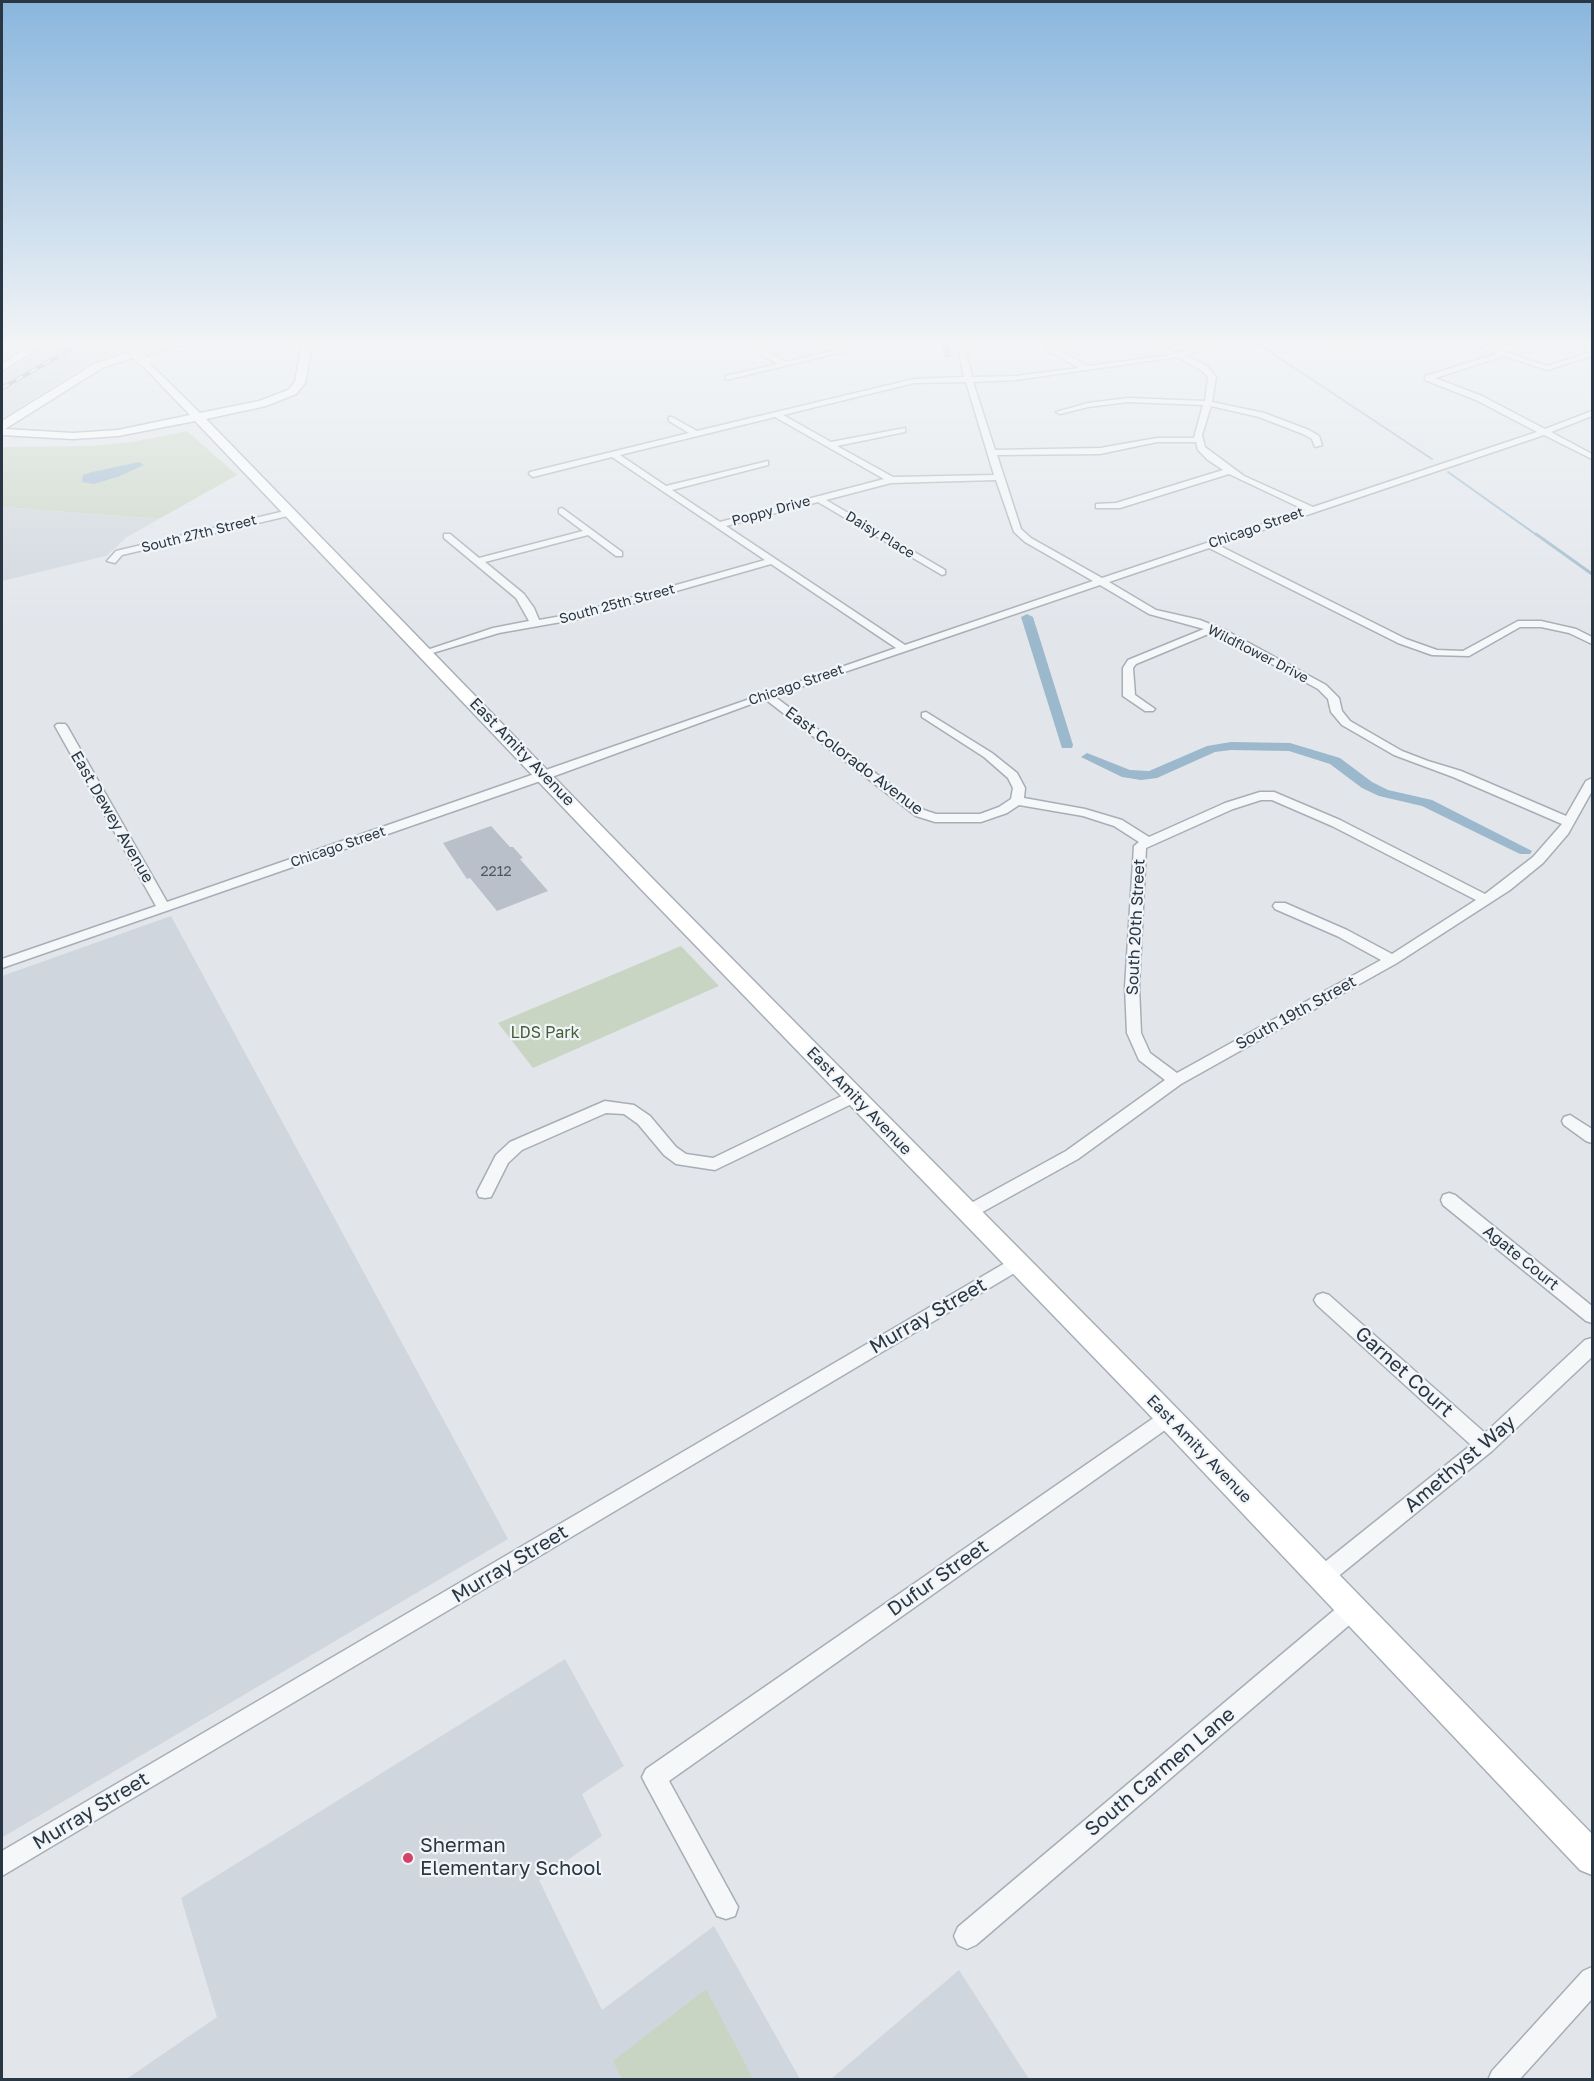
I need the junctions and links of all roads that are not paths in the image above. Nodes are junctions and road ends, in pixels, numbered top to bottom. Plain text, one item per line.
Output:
1 (220, 440) edge
2 (671, 440) edge
3 (822, 440) edge
4 (854, 440) edge
5 (988, 440) edge
6 (1156, 440) edge
7 (1200, 440) edge
8 (1317, 440) edge
9 (1514, 440) edge
10 (1562, 440) edge
11 (831, 445) junction
12 (1318, 445) dead end
13 (992, 453) junction
14 (614, 454) junction
15 (1593, 457) edge
16 (765, 463) dead end
17 (1229, 471) junction
18 (533, 474) dead end
19 (1000, 477) junction
20 (891, 480) junction
21 (665, 489) junction
22 (819, 499) junction
23 (1099, 506) dead end
24 (1310, 510) junction
25 (562, 511) dead end
26 (289, 513) junction
27 (719, 525) junction
28 (590, 532) junction
29 (447, 536) dead end
30 (1209, 544) junction
31 (619, 554) dead end
32 (112, 561) dead end
33 (478, 561) junction
34 (773, 561) junction
35 (942, 572) dead end
36 (1098, 582) junction
37 (535, 623) junction
38 (1212, 629) junction
39 (1593, 641) edge
40 (903, 648) junction
41 (426, 652) junction
42 (766, 695) junction
43 (1149, 710) dead end
44 (926, 715) dead end
45 (61, 726) dead end
46 (545, 775) junction
47 (1593, 781) edge
48 (1017, 801) junction
49 (1569, 822) junction
50 (1148, 842) junction
51 (1485, 899) junction
52 (1280, 906) dead end
53 (164, 908) junction
54 (1392, 960) junction
55 (2, 964) edge
56 (1176, 1080) junction
57 (854, 1096) junction
58 (1570, 1121) dead end
59 (1593, 1137) edge
60 (485, 1192) dead end
61 (1449, 1200) dead end
62 (968, 1213) junction
63 (1017, 1263) junction
64 (1323, 1300) dead end
65 (1593, 1316) edge
66 (1593, 1346) edge
67 (1168, 1417) junction
68 (1485, 1445) junction
69 (1323, 1576) junction
70 (1353, 1608) junction
71 (1593, 1858) edge
72 (2, 1864) edge
73 (726, 1907) dead end
74 (967, 1936) dead end
75 (1593, 1980) edge
76 (1501, 2079) edge

1 - 26 main road, East Amity Avenue
2 - 14 street
3 - 11 street
4 - 11 street
5 - 13 street, Wildflower Drive
6 - 13 street
7 - 17 street
8 - 12 street
9 - 24 street, Chicago Street
10 - 15 street
11 - 20 street
13 - 19 street, Wildflower Drive
14 - 18 street
14 - 21 street
16 - 21 street
17 - 23 street
17 - 24 street
19 - 20 street, Poppy Drive
19 - 36 street, Wildflower Drive
20 - 22 street, Poppy Drive
21 - 27 street
22 - 27 street, Poppy Drive
22 - 35 street, Daisy Place
24 - 30 street, Chicago Street
25 - 28 street
26 - 32 street, South 27th Street
26 - 41 main road, East Amity Avenue
27 - 34 street
28 - 31 street
28 - 33 street
29 - 33 street
30 - 36 street, Chicago Street
30 - 39 street
33 - 37 street
34 - 37 street, South 25th Street
34 - 40 street
36 - 38 street, Wildflower Drive
36 - 40 street, Chicago Street
37 - 41 street, South 25th Street
38 - 43 street
38 - 49 street, Wildflower Drive
40 - 42 street, Chicago Street
41 - 46 main road, East Amity Avenue
42 - 46 street, Chicago Street
42 - 48 street, East Colorado Avenue
44 - 48 street
45 - 53 street, East Dewey Avenue
46 - 53 street, Chicago Street
46 - 57 main road, East Amity Avenue
47 - 49 street, South 19th Street
48 - 50 street
49 - 51 street, South 19th Street
50 - 51 street, South 20th Street
50 - 56 street, South 20th Street
51 - 54 street, South 19th Street
52 - 54 street
53 - 55 street, Chicago Street
54 - 56 street, South 19th Street
56 - 62 street, South 19th Street
57 - 60 street
57 - 62 main road, East Amity Avenue
58 - 59 street
61 - 65 street, Agate Court
62 - 63 main road, East Amity Avenue
63 - 67 main road, East Amity Avenue
63 - 72 street, Murray Street
64 - 68 street, Garnet Court
66 - 68 street, Amethyst Way
67 - 69 main road, East Amity Avenue
67 - 73 street, Dufur Street
68 - 69 street, Amethyst Way
69 - 70 main road, East Amity Avenue
70 - 71 main road, East Amity Avenue
70 - 74 street, South Carmen Lane
75 - 76 street

